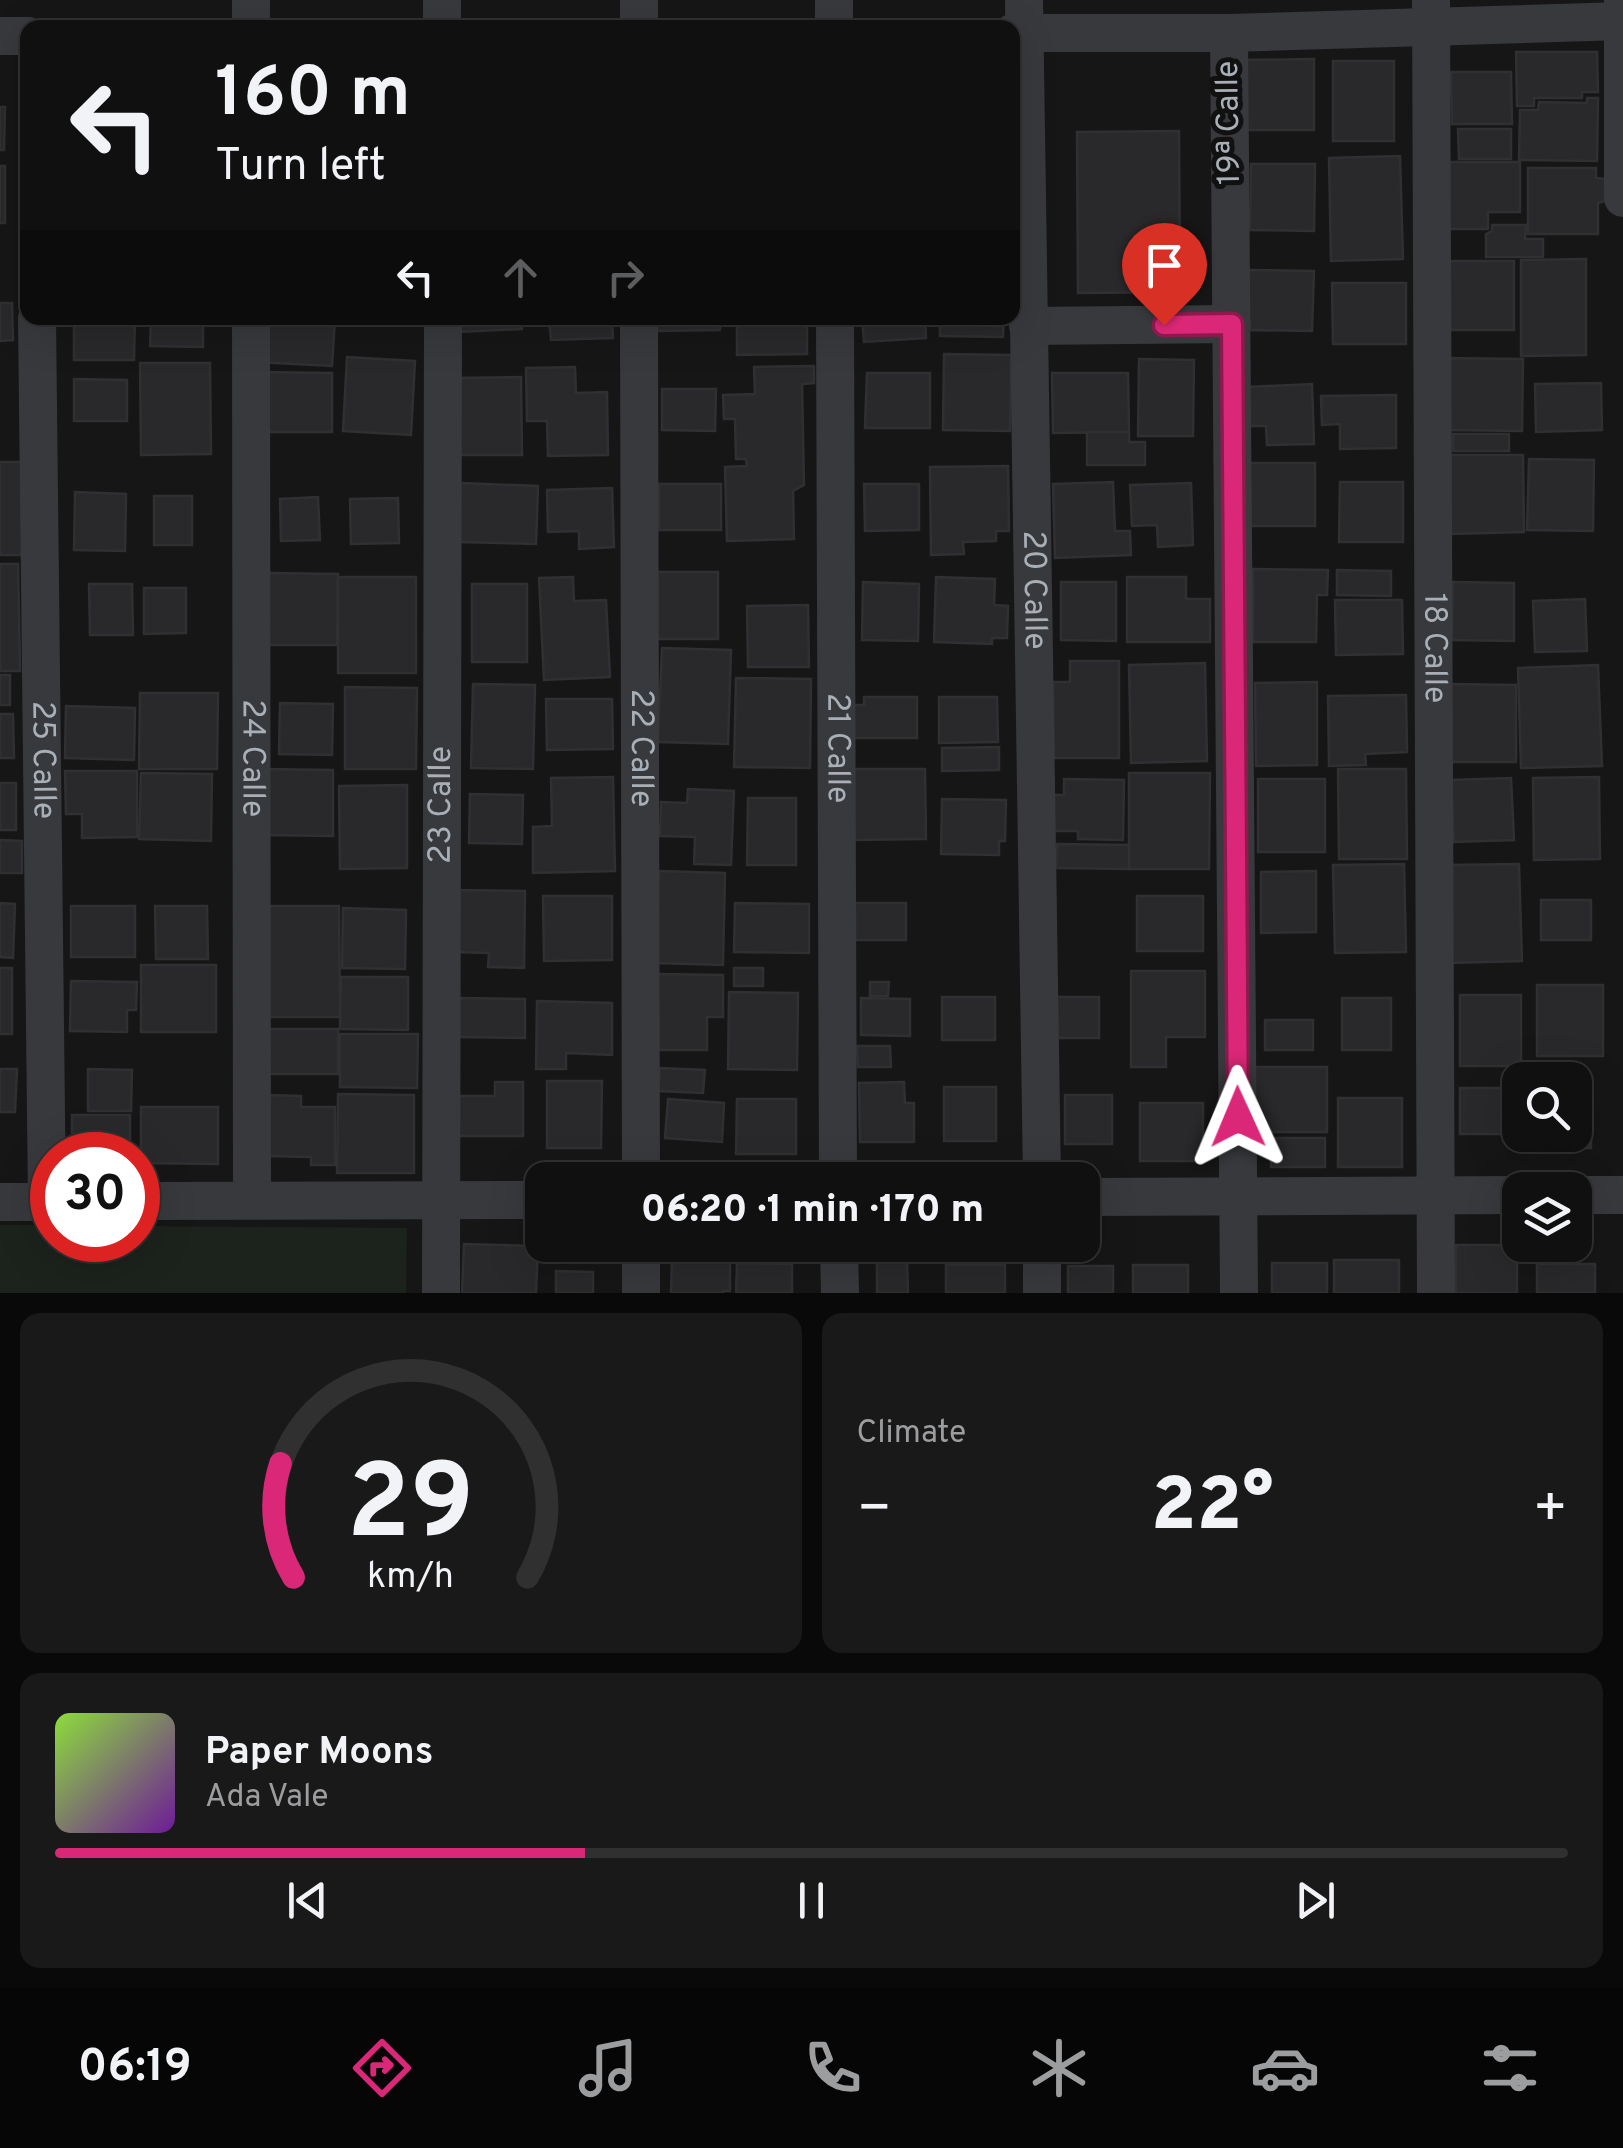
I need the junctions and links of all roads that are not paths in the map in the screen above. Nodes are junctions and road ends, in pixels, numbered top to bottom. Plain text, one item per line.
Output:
1 (1623, 0) edge
2 (1432, 13) edge
3 (1623, 21) edge
4 (1020, 22) edge
5 (1229, 33) junction
6 (1623, 198) edge
7 (1232, 324) junction
8 (37, 325) edge
9 (252, 325) edge
10 (442, 325) edge
11 (639, 325) edge
12 (835, 325) edge
13 (1028, 326) junction
14 (49, 1132) edge
15 (641, 1162) edge
16 (838, 1162) edge
17 (1042, 1162) edge
18 (1502, 1195) edge
19 (1592, 1195) edge
20 (1623, 1195) edge
21 (1239, 1196) junction
22 (1436, 1196) junction
23 (1100, 1197) edge
24 (252, 1199) junction
25 (160, 1200) edge
26 (442, 1200) junction
27 (525, 1200) edge
28 (0, 1202) edge
29 (30, 1202) edge
30 (641, 1262) edge
31 (839, 1262) edge
32 (1042, 1262) edge
33 (440, 1293) edge
34 (641, 1293) edge
35 (840, 1293) edge
36 (1042, 1293) edge
37 (1239, 1293) edge
38 (1436, 1293) edge

1 - 3 street
2 - 3 street
2 - 5 street
2 - 22 street, 18 Calle
3 - 6 street
4 - 5 street
4 - 13 street, 20 Calle
5 - 7 street, 19ª Calle
7 - 13 street
7 - 21 street, 19ª Calle
8 - 14 street, 25 Calle
9 - 24 street, 24 Calle
10 - 26 street, 23 Calle
11 - 15 street, 22 Calle
12 - 16 street, 21 Calle
13 - 17 street, 20 Calle
18 - 22 street
19 - 20 street
21 - 22 street
21 - 23 street
21 - 37 street, 19ª Calle
22 - 38 street, 18 Calle
24 - 25 street
24 - 26 street
26 - 27 street
26 - 33 street, 23 Calle
28 - 29 street
30 - 34 street
31 - 35 street
32 - 36 street

